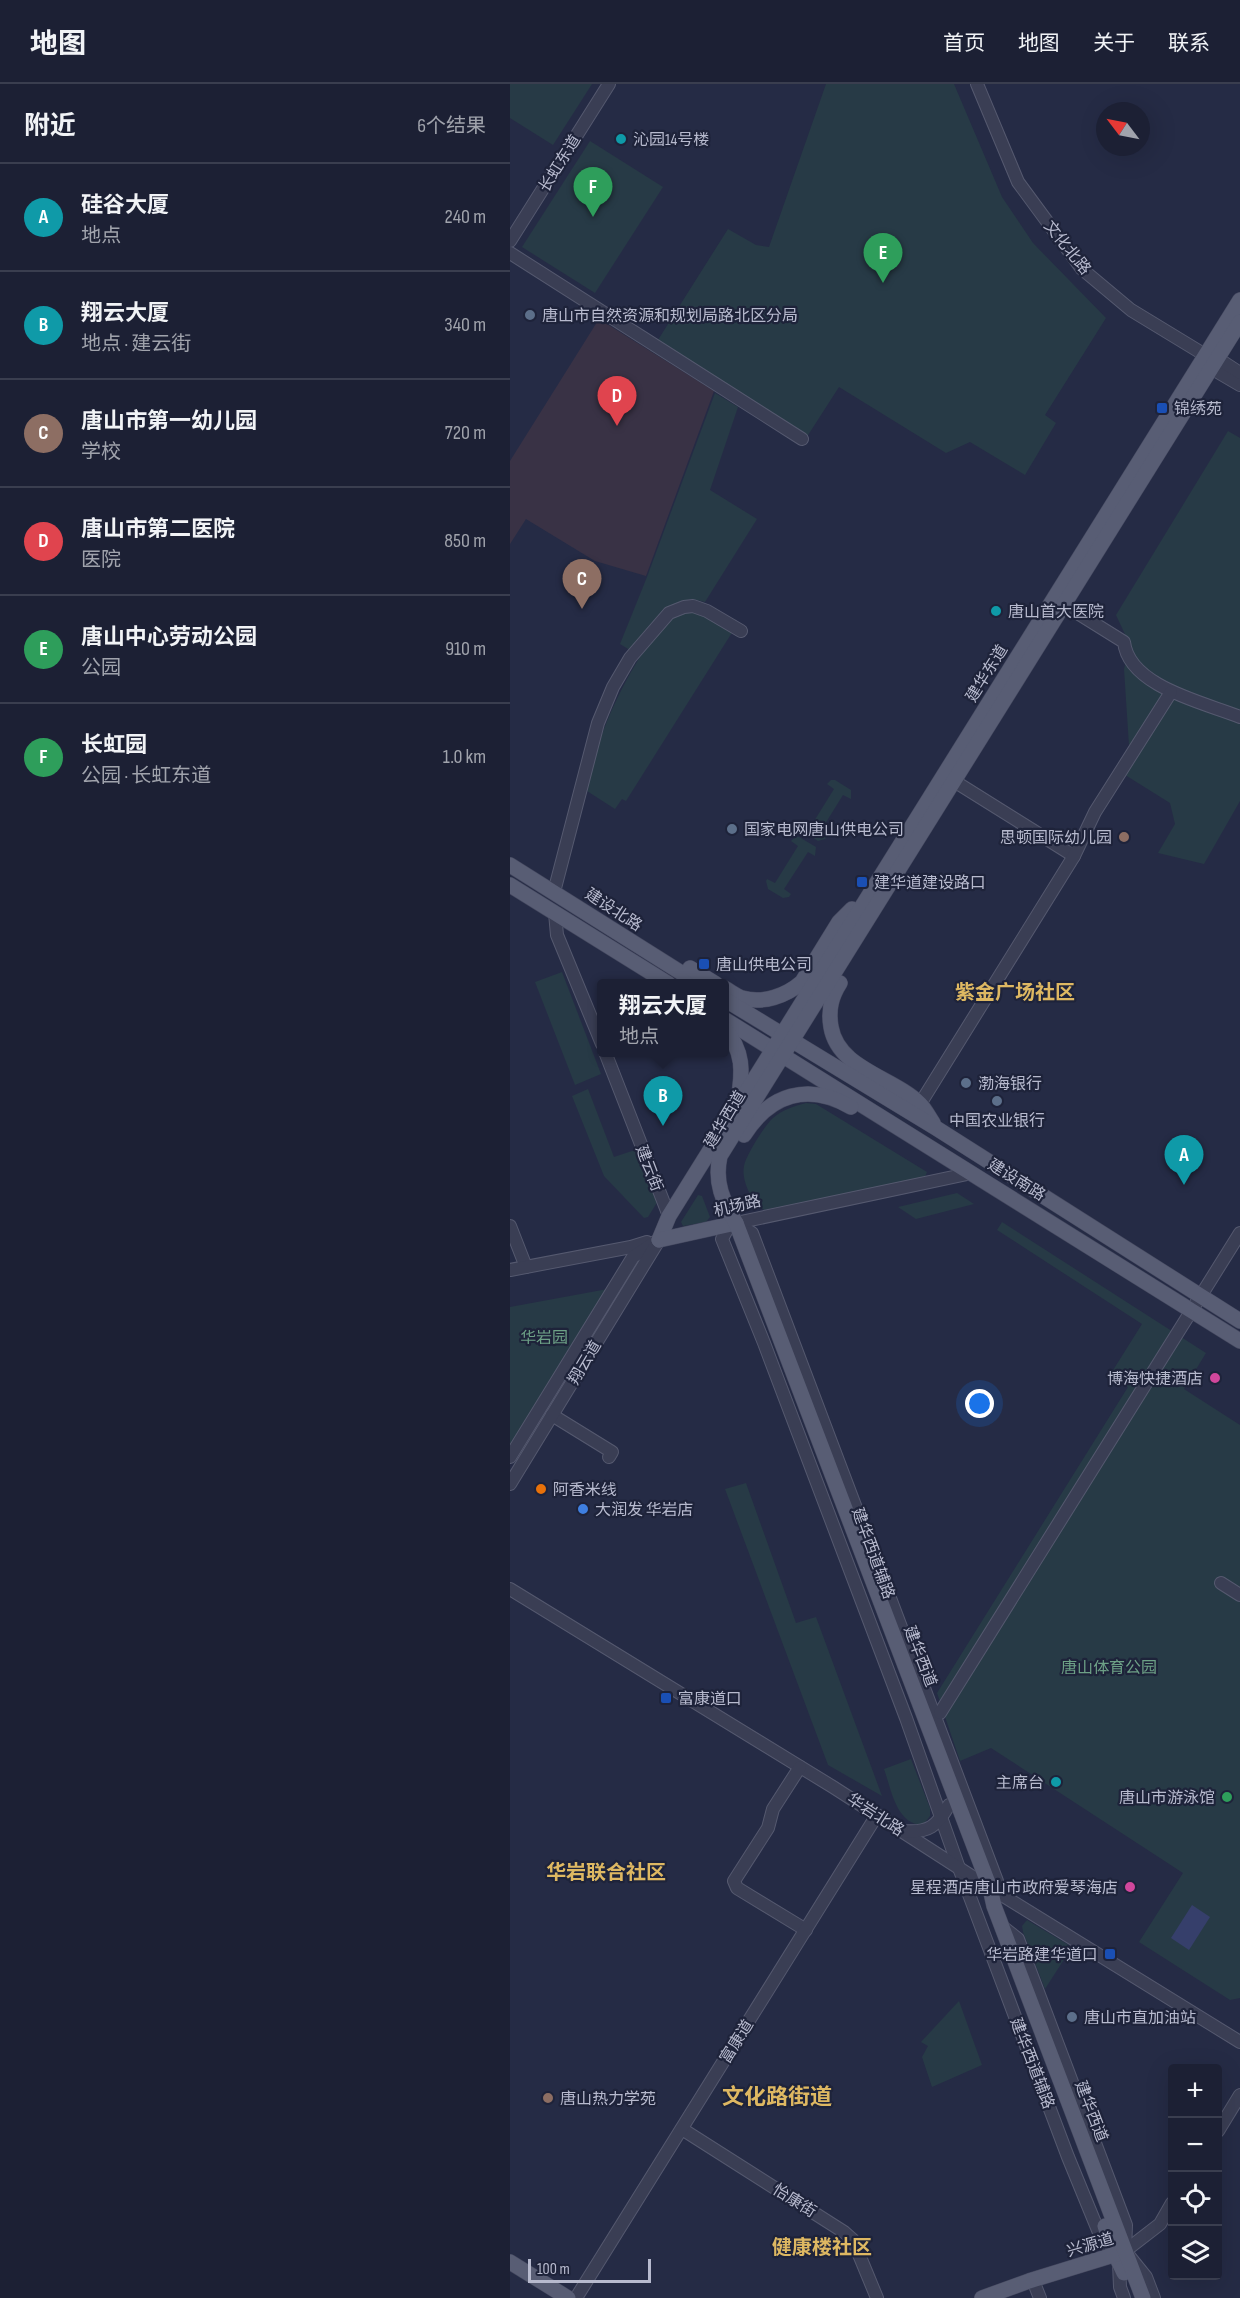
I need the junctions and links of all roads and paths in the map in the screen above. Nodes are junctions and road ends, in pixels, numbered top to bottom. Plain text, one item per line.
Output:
1 (609, 84) edge
2 (977, 84) edge
3 (510, 241) edge
4 (510, 253) edge
5 (1240, 300) edge
6 (1240, 322) edge
7 (1211, 361) junction
8 (1240, 373) edge
9 (1240, 385) edge
10 (802, 439) dead end
11 (1063, 604) junction
12 (741, 631) dead end
13 (1171, 692) junction
14 (1240, 717) edge
15 (954, 782) junction
16 (1074, 856) junction
17 (510, 865) edge
18 (510, 885) edge
19 (878, 890) junction
20 (554, 892) junction
21 (555, 913) junction
22 (628, 940) junction
23 (628, 958) junction
24 (655, 979) edge
25 (661, 979) edge
26 (691, 979) edge
27 (708, 979) edge
28 (729, 991) edge
29 (729, 1002) edge
30 (729, 1021) edge
31 (597, 1032) edge
32 (729, 1034) edge
33 (788, 1038) junction
34 (779, 1052) junction
35 (607, 1057) edge
36 (920, 1104) junction
37 (737, 1109) junction
38 (936, 1128) junction
39 (923, 1142) junction
40 (972, 1173) junction
41 (718, 1186) junction
42 (669, 1216) junction
43 (731, 1220) junction
44 (510, 1226) edge
45 (1240, 1233) edge
46 (678, 1235) junction
47 (658, 1240) junction
48 (526, 1267) junction
49 (510, 1270) edge
50 (1201, 1296) junction
51 (1192, 1311) junction
52 (1240, 1321) edge
53 (1240, 1341) edge
54 (552, 1415) junction
55 (510, 1457) edge
56 (609, 1457) dead end
57 (510, 1484) edge
58 (1221, 1583) dead end
59 (510, 1588) edge
60 (1240, 1595) edge
61 (940, 1713) dead end
62 (800, 1767) junction
63 (946, 1811) junction
64 (877, 1815) junction
65 (903, 1831) junction
66 (959, 1868) junction
67 (976, 1879) junction
68 (990, 1888) junction
69 (806, 1930) junction
70 (1240, 2042) edge
71 (1240, 2095) edge
72 (1222, 2124) edge
73 (682, 2129) junction
74 (1168, 2212) edge
75 (1119, 2255) junction
76 (510, 2262) edge
77 (510, 2273) edge
78 (1038, 2293) edge
79 (550, 2298) edge
80 (567, 2298) edge
81 (576, 2298) edge
82 (877, 2298) edge
83 (982, 2298) edge
84 (1009, 2298) edge
85 (1124, 2298) edge
86 (1134, 2298) edge
87 (1143, 2298) edge
88 (1155, 2298) edge

1 - 3 street, 长虹东道
2 - 7 street, 文化北路
4 - 10 street
5 - 7 main road, 建华东道
6 - 7 main road, 建华东道
7 - 8 street, 文化北路
7 - 9 street, 文化北路
7 - 11 main road, 建华东道
7 - 19 main road, 建华东道
11 - 13 street
11 - 15 main road, 建华东道
12 - 20 street
13 - 14 street
13 - 16 street
15 - 16 street
15 - 19 main road, 建华东道
16 - 36 street
17 - 20 main road, 建设北路
18 - 21 main road, 建设北路
19 - 28 main road
19 - 33 main road, 建华东道
19 - 36 main road
20 - 22 main road, 建设北路
21 - 23 main road, 建设北路
21 - 31 street
22 - 26 main road, 建设北路
22 - 27 main road
23 - 24 main road
23 - 25 main road, 建设北路
29 - 33 main road
30 - 34 main road
32 - 37 main road
33 - 34 main road, 建华西道
33 - 38 main road, 建设南路
34 - 37 main road, 建华西道
34 - 39 main road, 建设南路
34 - 41 main road, 建华西道
35 - 42 street, 建云街
36 - 38 main road
37 - 42 main road, 建华西道
38 - 50 main road, 建设南路
39 - 40 main road, 建设南路
39 - 41 main road
40 - 43 street, 机场路
40 - 51 main road, 建设南路
41 - 43 main road, 建华西道
42 - 46 main road
42 - 47 main road, 建华西道
43 - 46 main road, 机场路
43 - 63 main road, 建华西道
43 - 68 main road, 建华西道
44 - 48 street
45 - 50 street
46 - 47 main road, 机场路
47 - 48 street, 机场路
47 - 54 street, 翔云道
47 - 55 street
48 - 49 street, 机场路
50 - 51 street
50 - 52 main road, 建设南路
51 - 53 main road, 建设南路
51 - 61 street
54 - 56 street
54 - 57 street, 翔云道
58 - 60 street
59 - 62 street, 华岩北路
62 - 64 street, 华岩北路
62 - 69 street
63 - 65 street
63 - 66 street, 建华西道辅路
63 - 67 main road, 建华西道
64 - 65 street, 华岩北路
64 - 69 street, 富康道
65 - 66 street, 华岩北路
66 - 67 street, 华岩北路
66 - 75 street, 建华西道辅路
67 - 68 street, 华岩北路
67 - 75 main road, 建华西道
68 - 70 street, 华岩北路
68 - 75 main road, 建华西道
69 - 73 street, 富康道
71 - 72 street
73 - 81 street, 富康道
73 - 82 street, 怡康街
74 - 75 street
75 - 78 main road, 兴源道
75 - 83 main road, 兴源道
75 - 85 street, 建华西道辅路
75 - 86 main road, 建华西道
75 - 87 main road, 建华西道
75 - 88 street, 建华西道辅路
76 - 80 main road
77 - 79 main road
78 - 84 main road, 兴源道

